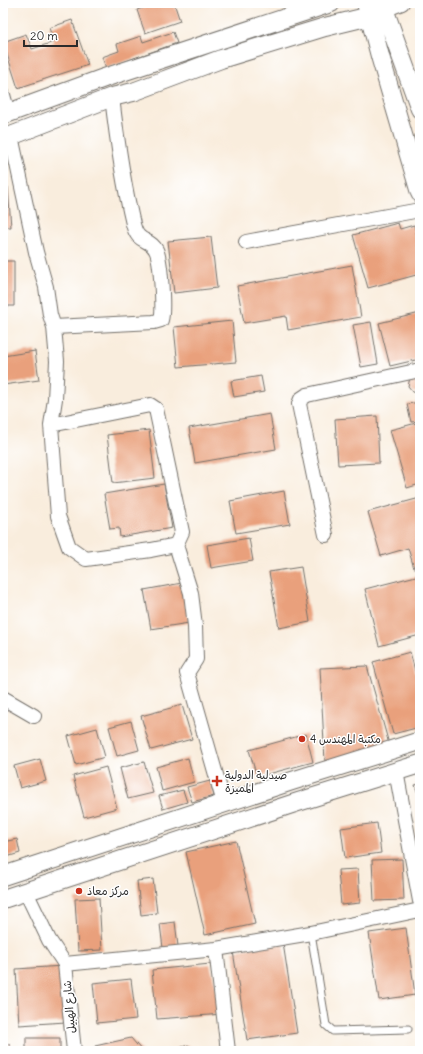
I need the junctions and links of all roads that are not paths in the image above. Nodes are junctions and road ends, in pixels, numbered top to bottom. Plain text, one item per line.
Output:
1 (331, 3) edge
2 (402, 3) edge
3 (376, 8) edge
4 (3, 95) edge
5 (112, 97) junction
6 (420, 109) edge
7 (6, 114) edge
8 (7, 137) edge
9 (420, 193) edge
10 (420, 210) edge
11 (246, 242) dead end
12 (54, 327) junction
13 (420, 370) edge
14 (51, 425) junction
15 (326, 535) dead end
16 (176, 545) junction
17 (3, 698) edge
18 (34, 716) dead end
19 (420, 741) edge
20 (420, 764) edge
21 (396, 771) junction
22 (224, 803) junction
23 (3, 876) edge
24 (26, 892) junction
25 (3, 900) edge
26 (420, 901) edge
27 (420, 910) edge
28 (311, 933) junction
29 (216, 949) junction
30 (65, 964) junction
31 (408, 1029) dead end
32 (74, 1051) edge
33 (228, 1051) edge

1 - 7 street
2 - 3 street
3 - 5 street
3 - 6 street
3 - 9 street
4 - 7 street
5 - 8 street
5 - 12 street
8 - 12 street
10 - 11 street
12 - 14 street
13 - 15 street
14 - 16 street
14 - 16 street
16 - 22 street
17 - 18 street
19 - 22 street
20 - 21 street
21 - 24 street
21 - 26 street
22 - 23 street
24 - 25 street
24 - 30 street
27 - 28 street
28 - 29 street
28 - 31 lane
29 - 30 street
29 - 33 street
30 - 32 street, شارع الهبيل

